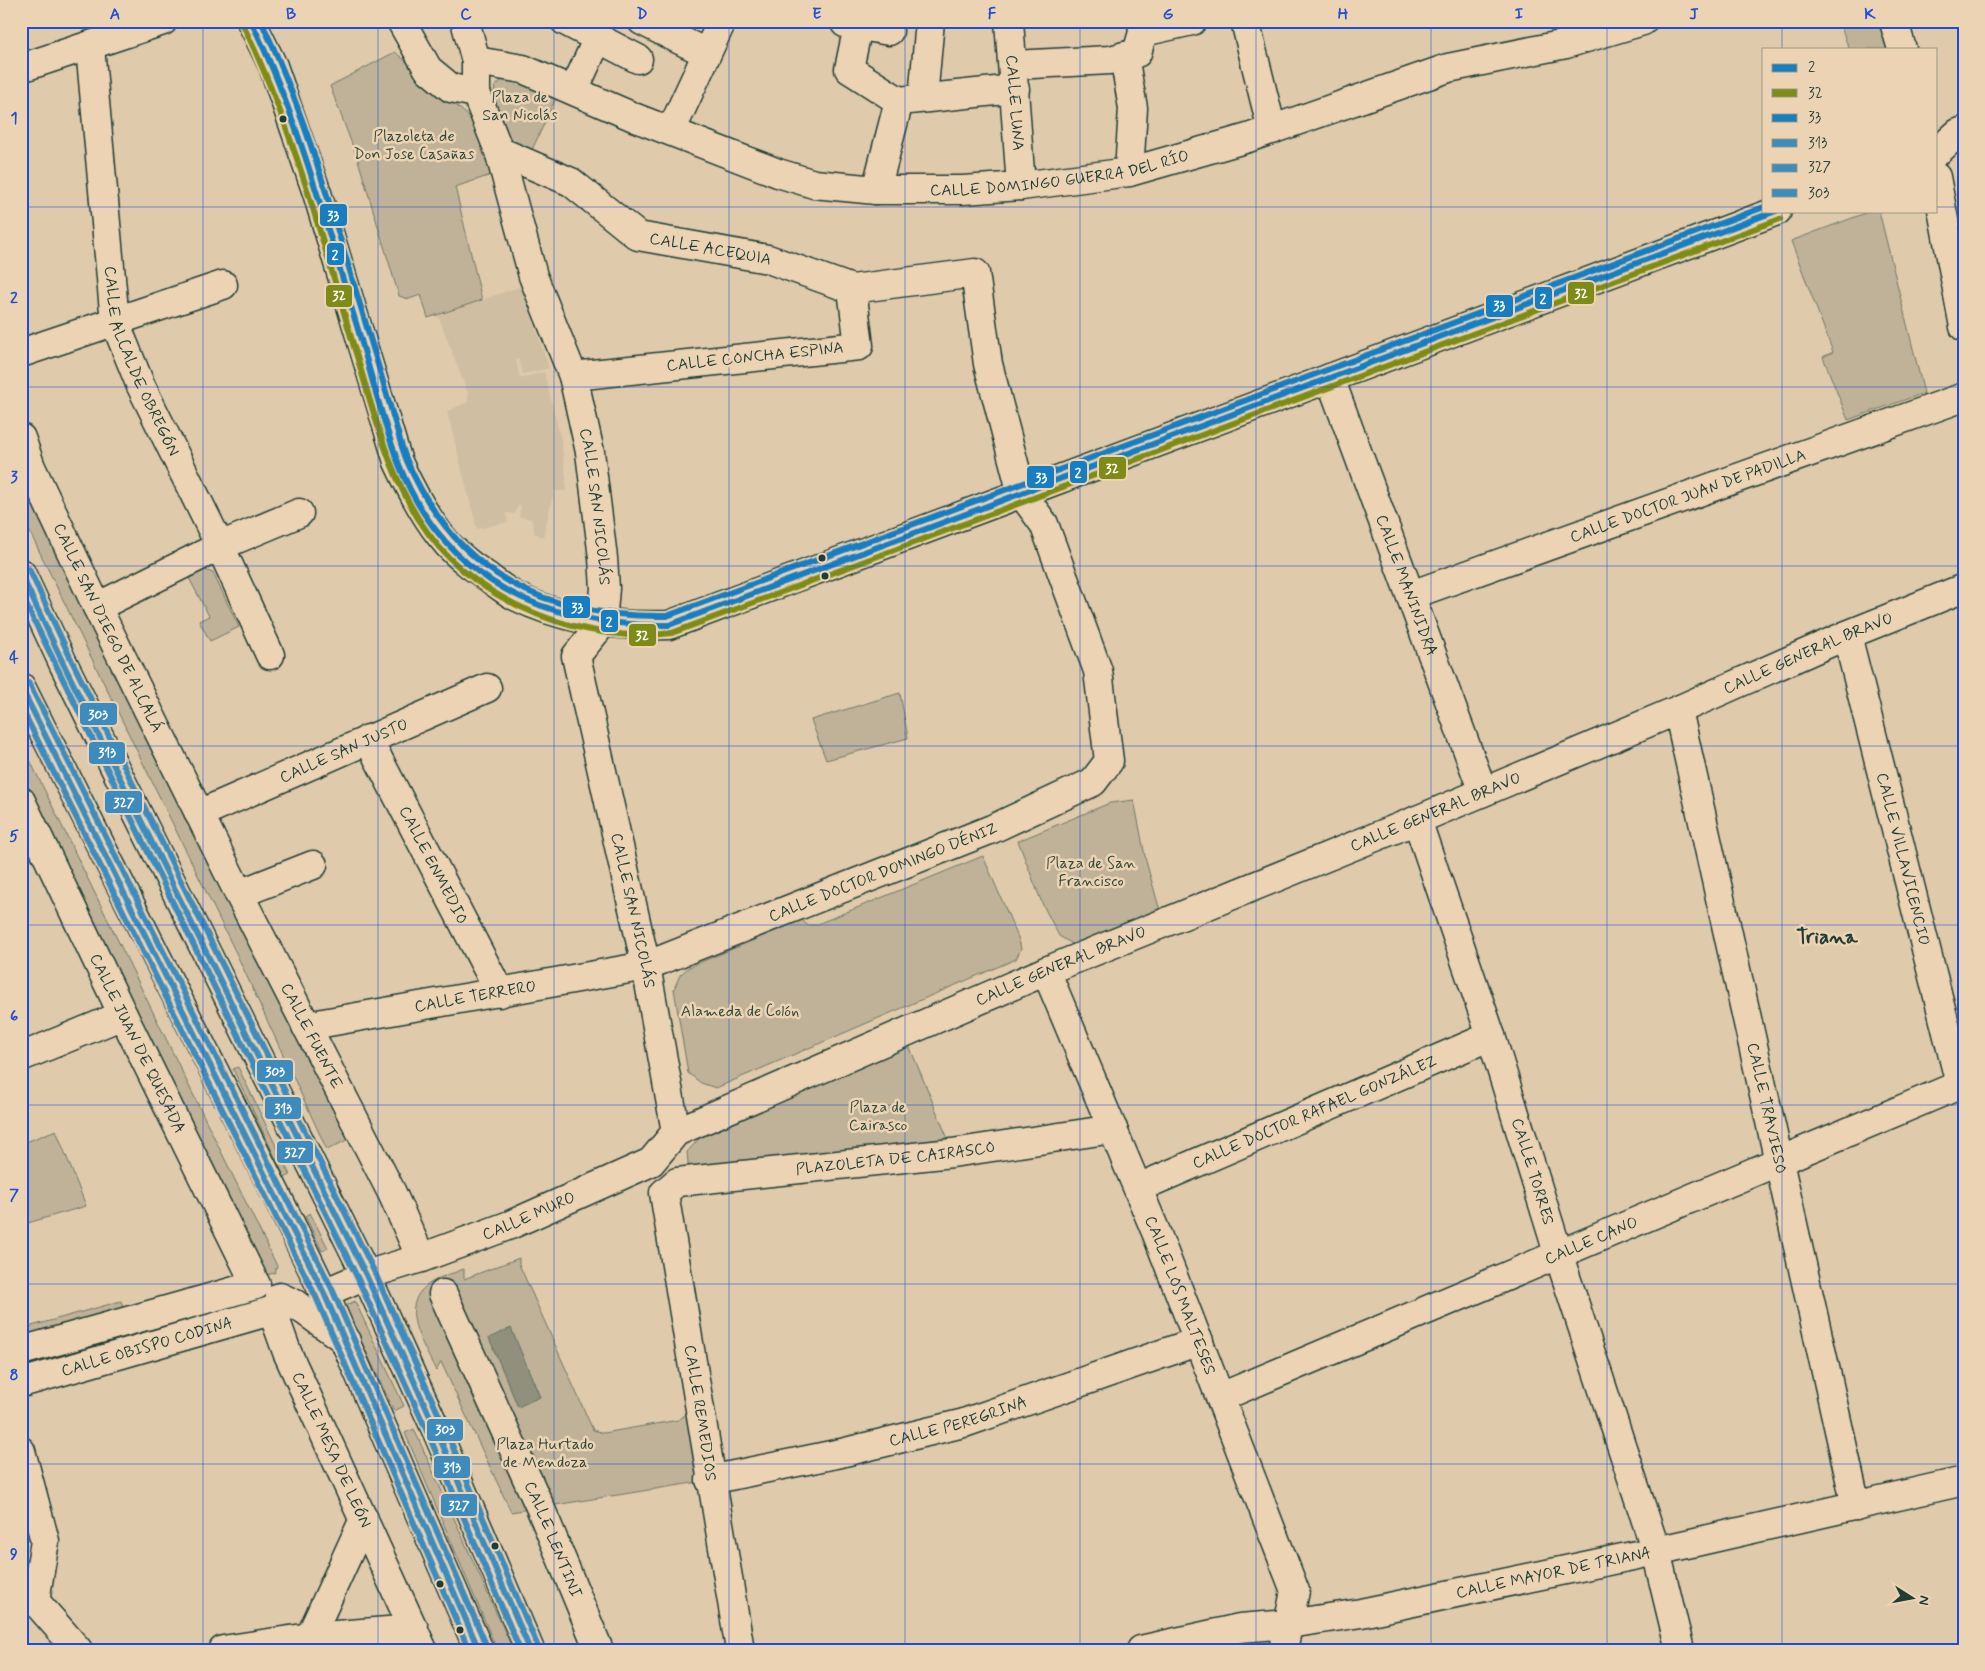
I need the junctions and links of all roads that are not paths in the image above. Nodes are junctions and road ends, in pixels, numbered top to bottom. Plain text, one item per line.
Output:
1 (163, 21) edge
2 (251, 21) edge
3 (401, 21) edge
4 (465, 21) edge
5 (565, 21) edge
6 (642, 21) edge
7 (722, 21) edge
8 (930, 21) edge
9 (1009, 21) edge
10 (1192, 21) edge
11 (1245, 21) edge
12 (1643, 21) edge
13 (1894, 22) dead end
14 (851, 24) edge
15 (1143, 27) edge
16 (889, 31) dead end
17 (1566, 33) edge
18 (598, 38) junction
19 (90, 47) junction
20 (1902, 48) edge
21 (706, 53) junction
22 (1124, 56) junction
23 (638, 58) dead end
24 (476, 61) junction
25 (21, 68) edge
26 (1014, 77) junction
27 (574, 90) junction
28 (476, 93) junction
29 (911, 100) junction
30 (1272, 130) junction
31 (671, 131) junction
32 (1964, 131) edge
33 (1964, 145) edge
34 (499, 151) junction
35 (1938, 152) edge
36 (1938, 153) edge
37 (1129, 172) junction
38 (1021, 186) junction
39 (1938, 188) edge
40 (876, 190) junction
41 (1774, 212) edge
42 (222, 285) dead end
43 (852, 289) junction
44 (116, 322) junction
45 (1964, 327) edge
46 (21, 353) edge
47 (573, 376) junction
48 (1330, 378) junction
49 (1964, 397) edge
50 (21, 438) edge
51 (1022, 494) junction
52 (299, 513) dead end
53 (220, 546) junction
54 (21, 573) edge
55 (1964, 588) edge
56 (1411, 595) junction
57 (97, 607) junction
58 (602, 624) junction
59 (1847, 635) junction
60 (270, 655) dead end
61 (22, 688) edge
62 (487, 688) dead end
63 (1678, 710) junction
64 (368, 739) junction
65 (1483, 792) junction
66 (21, 801) edge
67 (199, 814) junction
68 (1417, 820) junction
69 (313, 865) dead end
70 (239, 894) junction
71 (646, 966) junction
72 (1046, 972) junction
73 (500, 993) junction
74 (122, 1015) junction
75 (306, 1026) junction
76 (1491, 1036) junction
77 (21, 1057) edge
78 (1962, 1084) edge
79 (1113, 1129) junction
80 (676, 1132) junction
81 (1779, 1159) junction
82 (651, 1162) junction
83 (670, 1187) junction
84 (1138, 1188) junction
85 (1559, 1256) junction
86 (421, 1258) junction
87 (366, 1275) junction
88 (256, 1285) junction
89 (324, 1293) junction
90 (443, 1294) dead end
91 (284, 1307) junction
92 (346, 1340) junction
93 (1199, 1341) junction
94 (21, 1351) edge
95 (21, 1383) edge
96 (1221, 1397) junction
97 (21, 1450) edge
98 (710, 1480) junction
99 (1964, 1481) edge
100 (1856, 1506) junction
101 (364, 1519) junction
102 (1656, 1551) junction
103 (1286, 1637) edge
104 (418, 1640) edge
105 (310, 1643) edge
106 (78, 1650) edge
107 (223, 1650) edge
108 (479, 1650) edge
109 (530, 1650) edge
110 (599, 1650) edge
111 (740, 1650) edge
112 (1141, 1650) edge
113 (1680, 1650) edge

1 - 19 street
2 - 58 street
3 - 28 street
4 - 24 street, CALLE SAN NICOLÁS
5 - 18 street
6 - 21 street
7 - 21 street
8 - 29 street
9 - 26 street, CALLE LUNA
10 - 15 street
11 - 30 street
12 - 17 street, CALLE DOMINGO GUERRA DEL RÍO
13 - 20 street
14 - 16 street
14 - 29 street
15 - 22 street
17 - 30 street, CALLE DOMINGO GUERRA DEL RÍO
18 - 23 street
18 - 27 street
19 - 25 street
19 - 44 street, CALLE ALCALDE OBREGÓN
21 - 31 street
22 - 26 street
22 - 37 street
24 - 27 street, CALLE DOMINGO GUERRA DEL RÍO
24 - 28 street, CALLE SAN NICOLÁS
26 - 29 street
26 - 38 street, CALLE LUNA
27 - 31 street, CALLE DOMINGO GUERRA DEL RÍO
28 - 34 street, CALLE SAN NICOLÁS
29 - 40 street
30 - 37 street, CALLE DOMINGO GUERRA DEL RÍO
31 - 40 street, CALLE DOMINGO GUERRA DEL RÍO
32 - 35 street
33 - 36 street
34 - 43 street, CALLE ACEQUIA
34 - 47 street, CALLE SAN NICOLÁS
37 - 38 street, CALLE DOMINGO GUERRA DEL RÍO
38 - 40 street, CALLE DOMINGO GUERRA DEL RÍO
39 - 45 street
41 - 48 street
42 - 44 street
43 - 47 street, CALLE CONCHA ESPINA
43 - 51 street
44 - 46 street
44 - 53 street, CALLE ALCALDE OBREGÓN
47 - 58 street, CALLE SAN NICOLÁS
48 - 51 street
48 - 56 street, CALLE MANINIDRA
49 - 56 street, CALLE DOCTOR JUAN DE PADILLA
50 - 57 street, CALLE SAN DIEGO DE ALCALÁ
51 - 58 street
51 - 71 street, CALLE DOCTOR DOMINGO DÉNIZ
52 - 53 street
53 - 57 street
53 - 60 street, CALLE ALCALDE OBREGÓN
54 - 87 street
55 - 59 street, CALLE GENERAL BRAVO
56 - 65 street, CALLE MANINIDRA
57 - 67 street, CALLE SAN DIEGO DE ALCALÁ
58 - 71 street, CALLE SAN NICOLÁS
59 - 63 street, CALLE GENERAL BRAVO
59 - 78 street, CALLE VILLAVICENCIO
61 - 89 street
62 - 64 street, CALLE SAN JUSTO
63 - 65 street, CALLE GENERAL BRAVO
63 - 81 street, CALLE TRAVIESO
64 - 67 street, CALLE SAN JUSTO
64 - 73 street, CALLE ENMEDIO
65 - 68 street, CALLE GENERAL BRAVO
66 - 74 street, CALLE JUAN DE QUESADA
67 - 70 street, CALLE FUENTE
68 - 72 street, CALLE GENERAL BRAVO
68 - 76 street, CALLE TORRES
69 - 70 street
70 - 75 street, CALLE FUENTE
71 - 73 street, CALLE TERRERO
71 - 80 street, CALLE SAN NICOLÁS
72 - 79 street, CALLE LOS MALTESES
72 - 80 street, CALLE GENERAL BRAVO
73 - 75 street, CALLE TERRERO
74 - 77 street
74 - 88 street, CALLE JUAN DE QUESADA
75 - 86 street, CALLE FUENTE
76 - 84 street, CALLE DOCTOR RAFAEL GONZÁLEZ
76 - 85 street, CALLE TORRES
78 - 81 street, CALLE CANO
79 - 83 street, PLAZOLETA DE CAIRASCO
79 - 84 street, CALLE LOS MALTESES
80 - 82 street, CALLE MURO
81 - 85 street, CALLE CANO
81 - 100 street, CALLE TRAVIESO
82 - 83 street, CALLE REMEDIOS
82 - 86 street, CALLE MURO
83 - 98 street, CALLE REMEDIOS
84 - 93 street, CALLE LOS MALTESES
85 - 96 street, CALLE CANO
85 - 102 street, CALLE TORRES
86 - 87 street, CALLE MURO
87 - 89 street, CALLE MURO
87 - 109 street
88 - 91 street
88 - 94 street, CALLE OBISPO CODINA
89 - 92 street
90 - 110 street, CALLE LENTINI
91 - 92 street
91 - 95 street, CALLE OBISPO CODINA
91 - 101 street, CALLE MESA DE LEÓN
92 - 108 street
93 - 96 street, CALLE LOS MALTESES
93 - 98 street, CALLE PEREGRINA
96 - 103 street, CALLE LOS MALTESES
97 - 106 street
98 - 111 street, CALLE REMEDIOS
99 - 100 street, CALLE MAYOR DE TRIANA
100 - 102 street, CALLE MAYOR DE TRIANA
101 - 104 street
101 - 105 street, CALLE MESA DE LEÓN
102 - 103 street, CALLE MAYOR DE TRIANA
102 - 113 street, CALLE TORRES
103 - 112 street, CALLE MAYOR DE TRIANA
104 - 105 street
105 - 107 street

